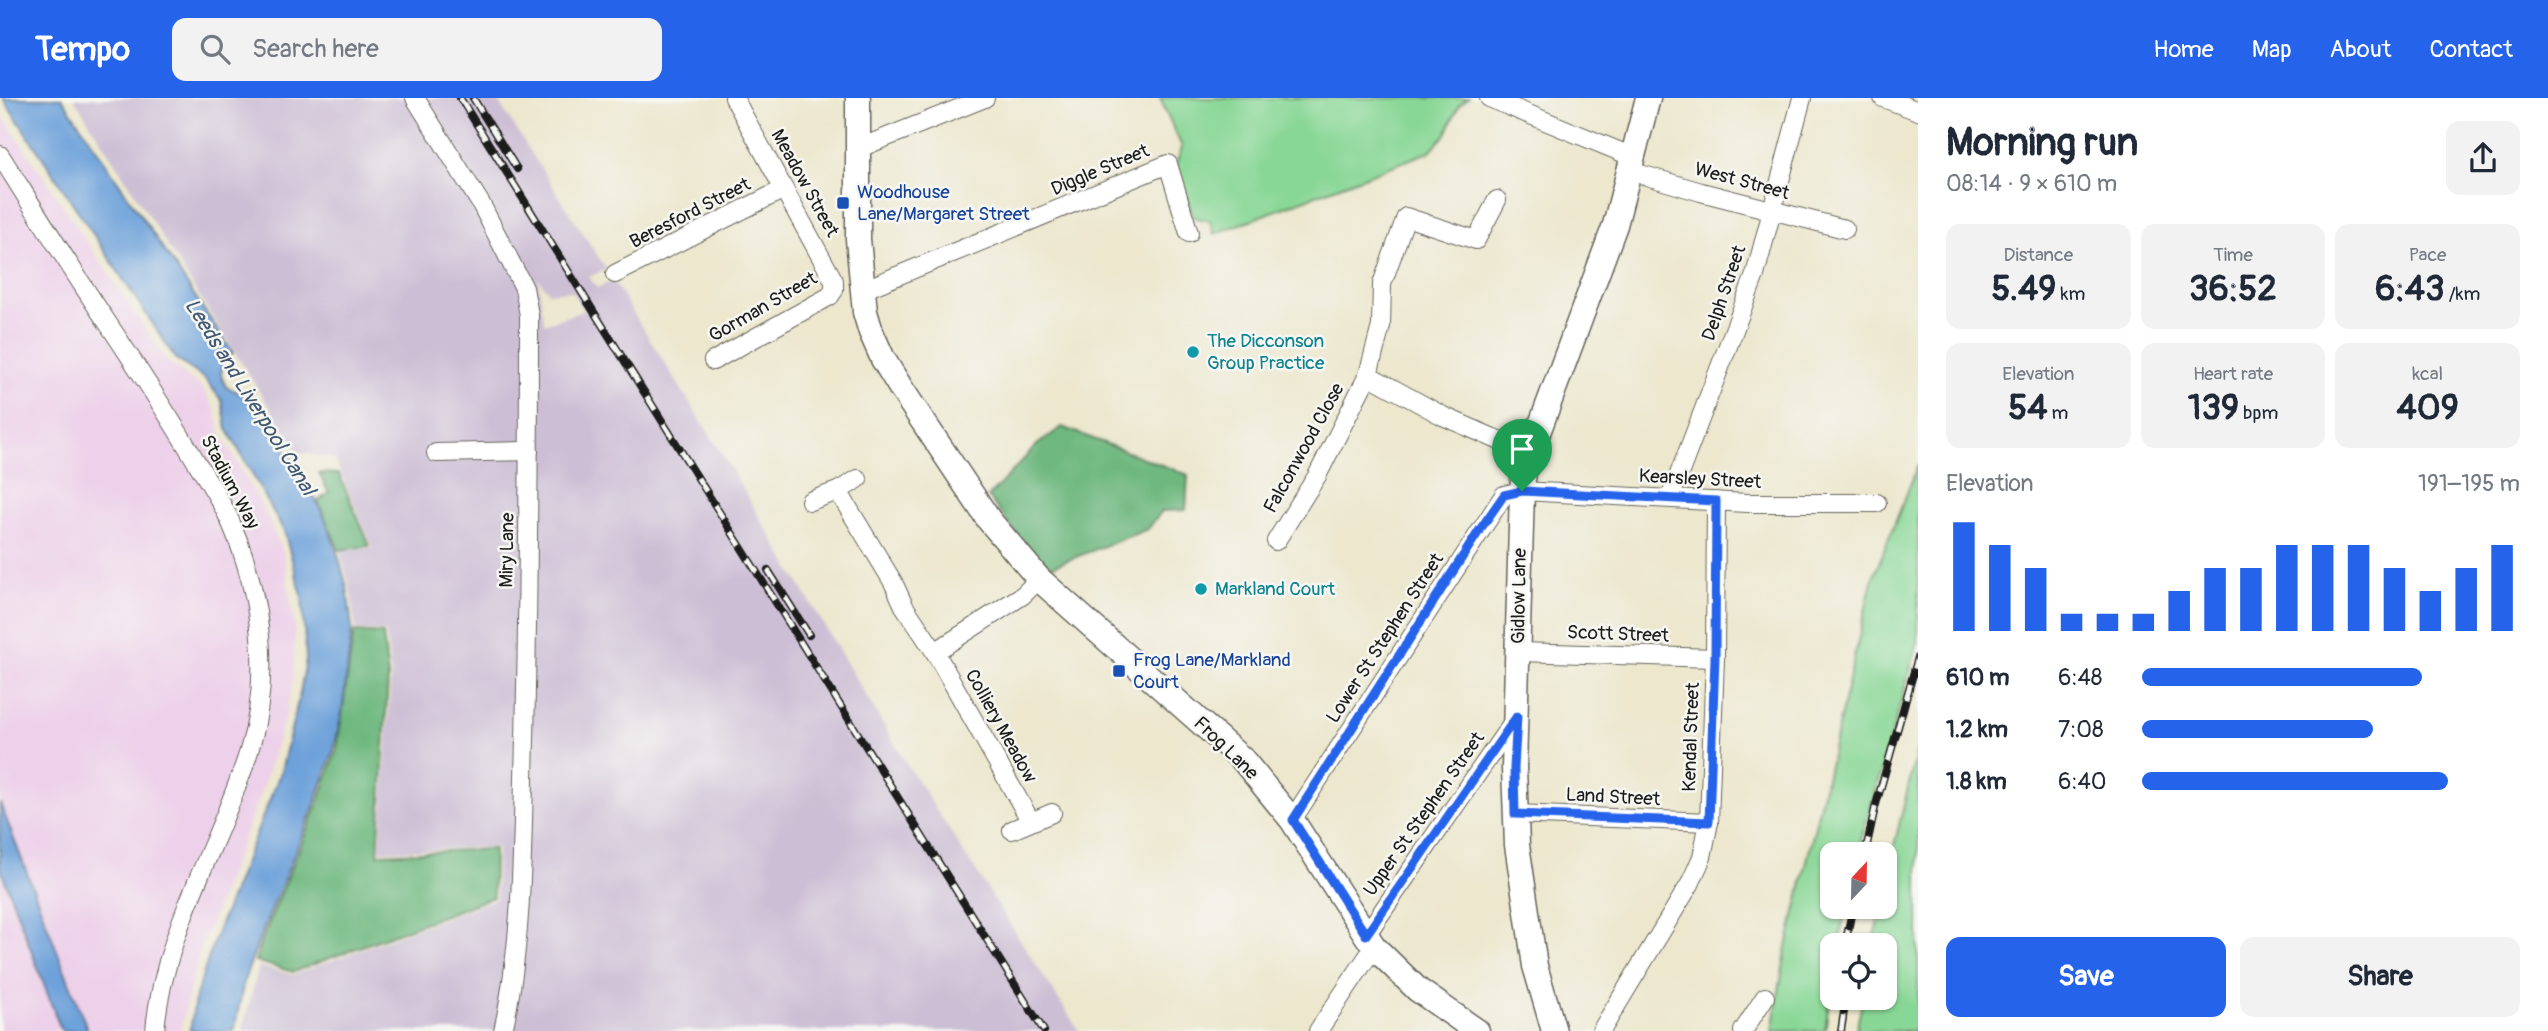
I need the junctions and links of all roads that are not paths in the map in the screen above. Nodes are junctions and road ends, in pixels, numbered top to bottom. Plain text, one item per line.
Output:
1 (415, 98) edge
2 (734, 98) edge
3 (858, 98) edge
4 (985, 98) edge
5 (1489, 98) edge
6 (1648, 98) edge
7 (1802, 98) edge
8 (1883, 98) edge
9 (1918, 111) edge
10 (857, 149) junction
11 (0, 155) edge
12 (1632, 164) junction
13 (785, 189) junction
14 (1497, 200) dead end
15 (1773, 211) junction
16 (1845, 229) dead end
17 (1189, 233) dead end
18 (615, 274) dead end
19 (834, 290) joint
20 (863, 290) junction
21 (713, 361) dead end
22 (1368, 375) junction
23 (529, 451) junction
24 (436, 453) dead end
25 (1530, 454) junction
26 (858, 479) dead end
27 (838, 491) junction
28 (1522, 491) junction
29 (1671, 498) junction
30 (810, 500) dead end
31 (1716, 501) junction
32 (1877, 503) dead end
33 (1276, 541) dead end
34 (1039, 579) junction
35 (935, 652) junction
36 (1519, 652) junction
37 (1715, 658) junction
38 (1517, 716) junction
39 (1052, 813) dead end
40 (1515, 814) junction
41 (1030, 820) junction
42 (1293, 820) junction
43 (1709, 822) junction
44 (1012, 830) dead end
45 (1370, 941) junction
46 (1765, 997) dead end
47 (1552, 1030) edge
48 (155, 1031) edge
49 (503, 1031) edge
50 (1318, 1031) edge
51 (1477, 1031) edge
52 (1601, 1031) edge
53 (1743, 1031) edge

1 - 23 street, Miry Lane
2 - 13 street, Meadow Street
3 - 10 street, Frog Lane
4 - 10 street
5 - 12 street, West Street
6 - 12 street, Gidlow Lane
7 - 15 street, Delph Street
8 - 9 street
10 - 20 street, Frog Lane
11 - 48 street, Stadium Way
12 - 15 street, West Street
12 - 25 street, Gidlow Lane
13 - 18 street, Beresford Street
13 - 19 street, Meadow Street
14 - 22 street, Falconwood Close
15 - 16 street, West Street
15 - 29 street, Delph Street
17 - 20 street, Diggle Street
19 - 21 street, Gorman Street
20 - 34 street, Frog Lane
22 - 25 street
22 - 33 street, Falconwood Close
23 - 24 street
23 - 49 street, Miry Lane
25 - 28 street, Gidlow Lane
26 - 27 street
27 - 30 street
27 - 35 street, Colliery Meadow
28 - 29 street, Kearsley Street
28 - 36 street, Gidlow Lane
28 - 42 street, Lower St Stephen Street
29 - 31 street, Kearsley Street
31 - 32 street, Kearsley Street
31 - 37 street, Kendal Street
34 - 35 street
34 - 42 street, Frog Lane
35 - 41 street, Colliery Meadow
36 - 37 street, Scott Street
36 - 38 street, Gidlow Lane
37 - 43 street, Kendal Street
38 - 40 street, Gidlow Lane
38 - 45 street, Upper St Stephen Street
39 - 41 street
40 - 43 street, Land Street
40 - 47 street, Gidlow Lane
41 - 44 street
42 - 45 street, Frog Lane
43 - 52 street, Kendal Street
45 - 50 street, Upper St Stephen Street
45 - 51 street, Frog Lane
46 - 53 street

